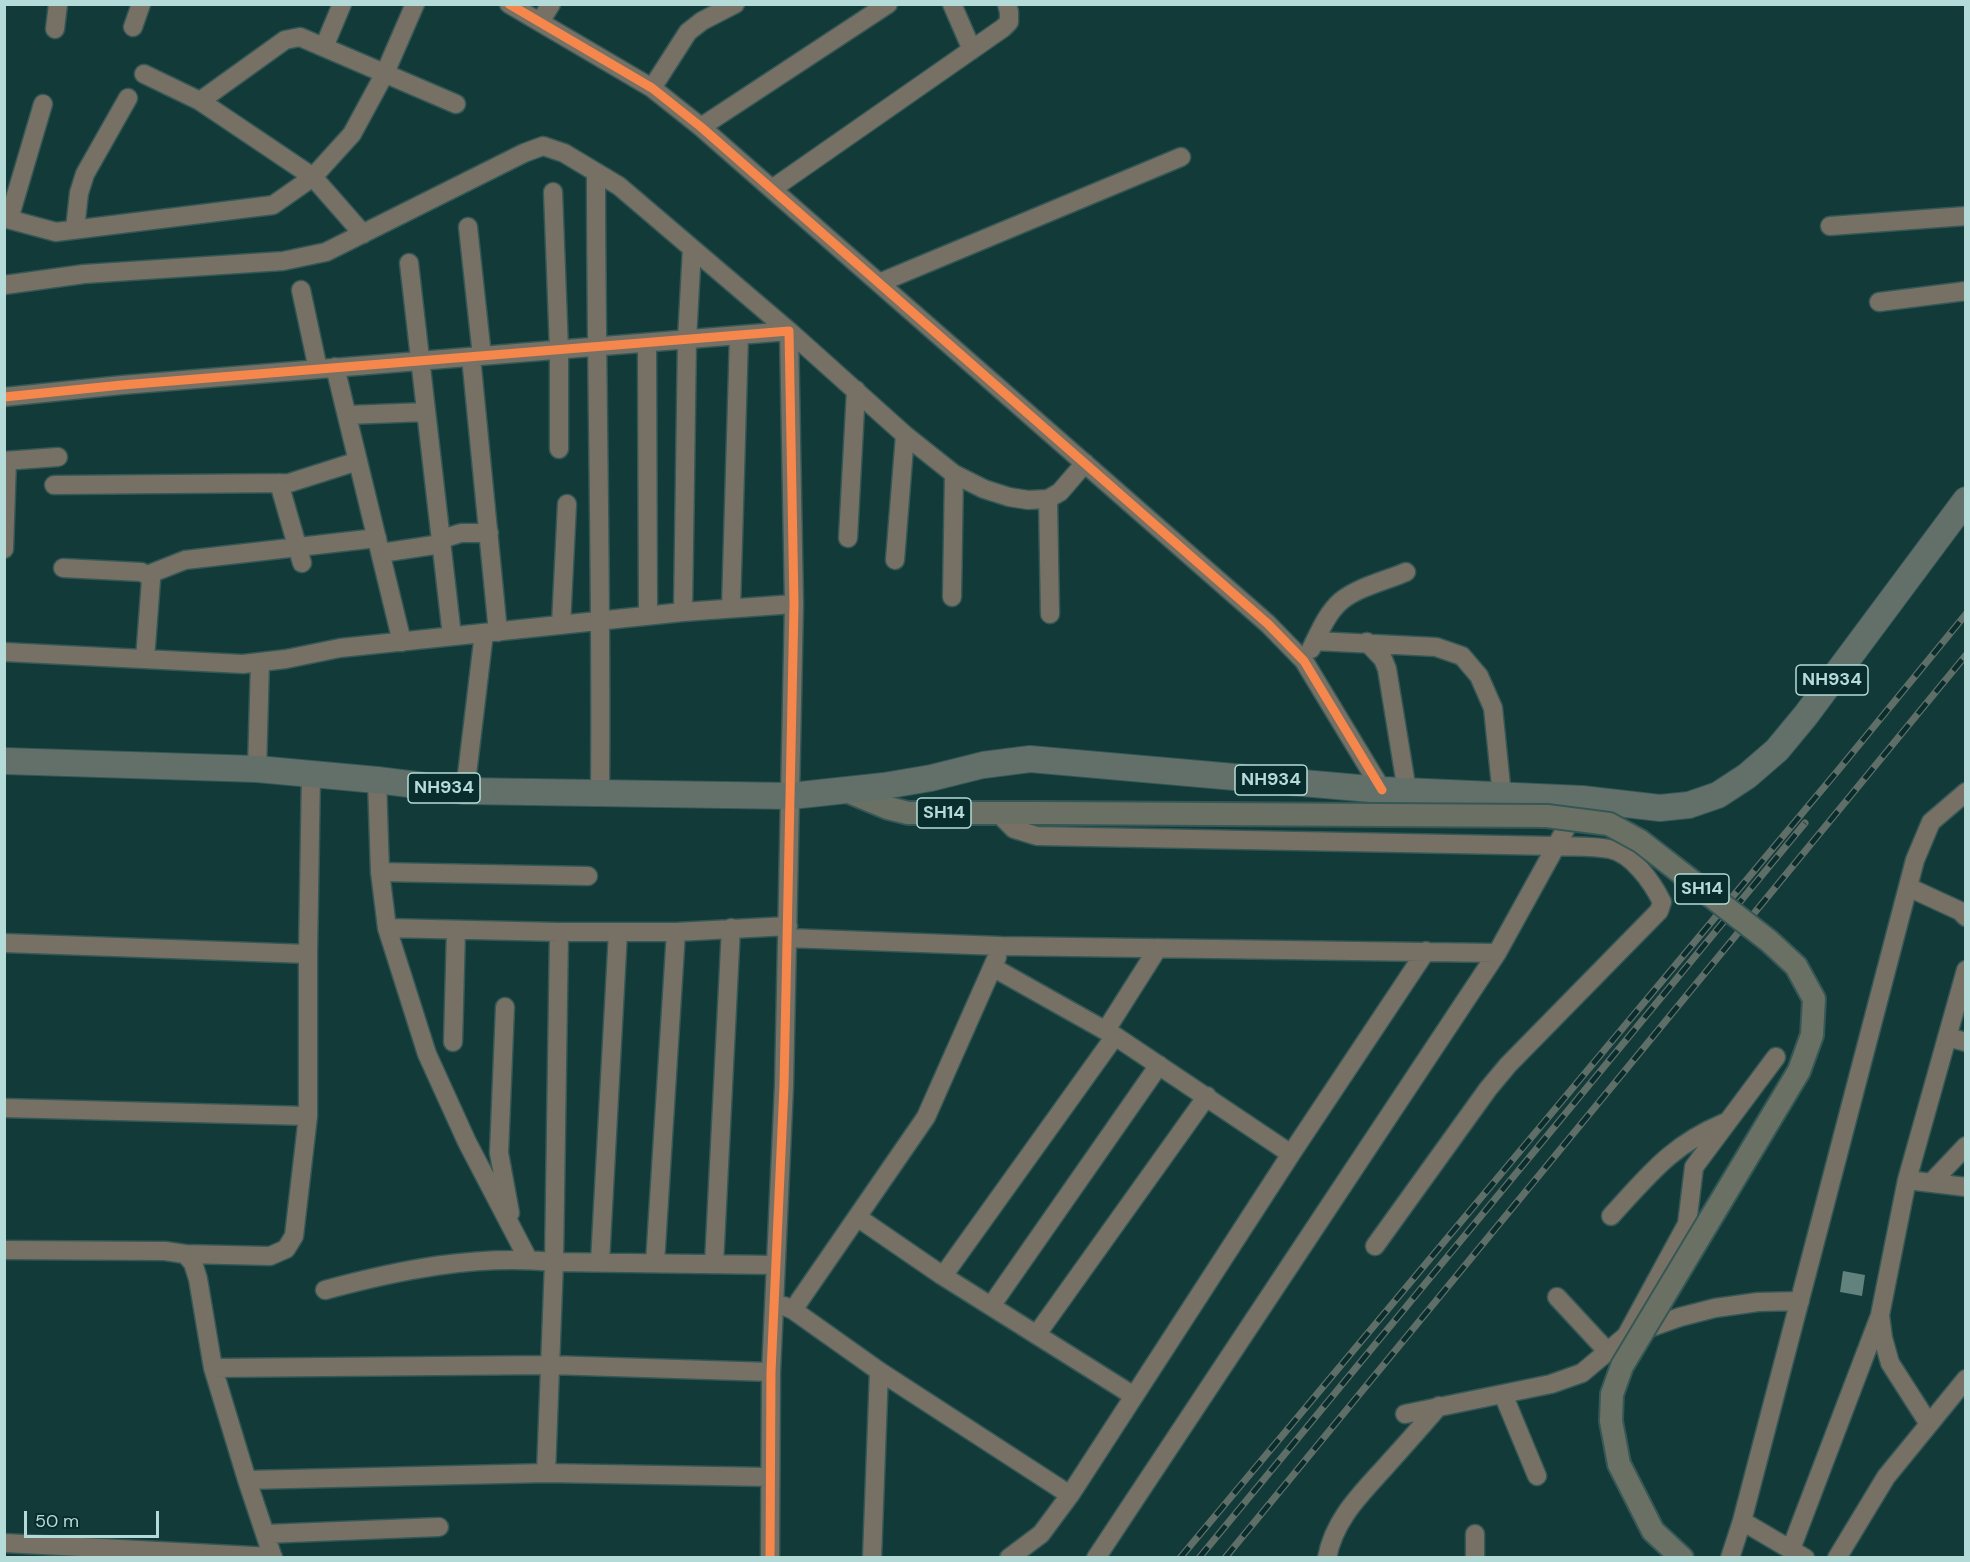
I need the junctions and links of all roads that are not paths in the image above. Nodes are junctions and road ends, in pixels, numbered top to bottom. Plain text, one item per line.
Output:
1 (58, 4) edge
2 (141, 4) edge
3 (342, 4) edge
4 (415, 4) edge
5 (551, 4) edge
6 (735, 4) edge
7 (888, 4) edge
8 (952, 4) edge
9 (1007, 4) edge
10 (513, 5) edge
11 (540, 22) junction
12 (133, 27) dead end
13 (55, 29) dead end
14 (324, 47) junction
15 (972, 50) junction
16 (144, 74) dead end
17 (385, 74) junction
18 (652, 88) junction
19 (128, 98) dead end
20 (200, 101) junction
21 (43, 104) dead end
22 (456, 104) dead end
23 (701, 127) junction
24 (1181, 157) dead end
25 (596, 171) junction
26 (313, 177) junction
27 (772, 189) junction
28 (553, 192) dead end
29 (1965, 216) edge
30 (7, 218) edge
31 (1830, 226) dead end
32 (468, 227) dead end
33 (75, 229) junction
34 (363, 234) junction
35 (692, 249) junction
36 (409, 263) dead end
37 (879, 283) junction
38 (4, 285) edge
39 (301, 290) dead end
40 (1965, 291) edge
41 (1879, 303) dead end
42 (789, 331) junction
43 (739, 335) junction
44 (687, 339) junction
45 (646, 343) junction
46 (596, 346) junction
47 (559, 350) junction
48 (476, 356) junction
49 (420, 361) junction
50 (326, 368) junction
51 (856, 390) junction
52 (4, 397) edge
53 (426, 412) junction
54 (347, 415) junction
55 (905, 435) junction
56 (559, 449) dead end
57 (58, 457) dead end
58 (358, 460) junction
59 (6, 461) edge
60 (1085, 463) junction
61 (954, 474) junction
62 (279, 483) junction
63 (54, 485) dead end
64 (1048, 499) junction
65 (1965, 500) edge
66 (567, 504) dead end
67 (489, 533) junction
68 (848, 538) dead end
69 (441, 544) junction
70 (379, 546) junction
71 (4, 549) edge
72 (300, 555) junction
73 (895, 560) dead end
74 (63, 568) dead end
75 (1406, 572) dead end
76 (147, 574) junction
77 (952, 597) dead end
78 (794, 604) junction
79 (731, 608) junction
80 (683, 612) junction
81 (1050, 614) dead end
82 (648, 615) junction
83 (601, 620) junction
84 (561, 625) junction
85 (491, 632) junction
86 (452, 636) junction
87 (1315, 640) junction
88 (402, 642) junction
89 (1367, 642) junction
90 (4, 652) edge
91 (145, 659) junction
92 (1304, 661) junction
93 (260, 662) junction
94 (4, 761) edge
95 (257, 769) junction
96 (311, 773) junction
97 (377, 780) junction
98 (465, 791) junction
99 (847, 791) junction
100 (1395, 791) junction
101 (1965, 792) edge
102 (600, 793) junction
103 (791, 796) junction
104 (1502, 796) junction
105 (1582, 799) junction
106 (998, 812) junction
107 (1556, 846) junction
108 (380, 872) junction
109 (588, 876) dead end
110 (1908, 887) junction
111 (1965, 917) edge
112 (387, 928) junction
113 (730, 928) junction
114 (456, 930) junction
115 (559, 932) junction
116 (618, 932) junction
117 (676, 932) junction
118 (788, 932) junction
119 (4, 943) edge
120 (1000, 946) junction
121 (1158, 948) junction
122 (1426, 951) junction
123 (1497, 953) junction
124 (308, 954) junction
125 (994, 968) junction
126 (1965, 970) edge
127 (505, 1007) dead end
128 (1110, 1033) junction
129 (1947, 1037) junction
130 (453, 1042) dead end
131 (1965, 1042) edge
132 (1776, 1057) dead end
133 (1159, 1065) junction
134 (1207, 1096) junction
135 (4, 1108) edge
136 (308, 1116) junction
137 (1726, 1122) junction
138 (1965, 1146) edge
139 (1291, 1154) junction
140 (1908, 1180) junction
141 (1931, 1183) junction
142 (1965, 1187) edge
143 (1611, 1216) dead end
144 (856, 1217) junction
145 (512, 1230) junction
146 (1375, 1246) dead end
147 (4, 1250) edge
148 (185, 1254) junction
149 (528, 1259) junction
150 (554, 1262) junction
151 (600, 1262) junction
152 (655, 1263) junction
153 (714, 1264) junction
154 (775, 1264) junction
155 (944, 1276) junction
156 (325, 1290) dead end
157 (1557, 1297) dead end
158 (1800, 1301) junction
159 (774, 1303) junction
160 (992, 1306) junction
161 (793, 1310) junction
162 (1880, 1314) junction
163 (1037, 1334) junction
164 (1626, 1336) junction
165 (1608, 1352) junction
166 (550, 1365) junction
167 (213, 1368) junction
168 (879, 1371) junction
169 (771, 1372) junction
170 (1965, 1379) edge
171 (1503, 1394) junction
172 (1134, 1396) junction
173 (1439, 1406) junction
174 (1405, 1414) dead end
175 (1929, 1424) junction
176 (546, 1473) junction
177 (1537, 1476) dead end
178 (770, 1477) junction
179 (247, 1480) junction
180 (1070, 1495) junction
181 (1742, 1521) junction
182 (438, 1527) dead end
183 (265, 1534) junction
184 (1475, 1534) dead end
185 (4, 1543) edge
186 (1798, 1553) edge
187 (273, 1557) edge
188 (770, 1557) edge
189 (872, 1557) edge
190 (1009, 1557) edge
191 (1096, 1557) edge
192 (1327, 1557) edge
193 (1475, 1557) edge
194 (1682, 1557) edge
195 (1730, 1557) edge
196 (1837, 1557) edge

1 - 13 street
2 - 12 street
3 - 14 street
4 - 17 street
5 - 11 street
6 - 18 street
7 - 23 street
8 - 15 street
9 - 15 street
10 - 11 street
11 - 18 street
14 - 17 street
14 - 20 street
15 - 27 street
16 - 20 street
17 - 22 street
17 - 26 street
18 - 23 street
19 - 33 street
20 - 26 street
21 - 30 street
23 - 27 street
24 - 37 street
25 - 34 street
25 - 35 street
25 - 46 street
26 - 33 street
26 - 34 street
27 - 37 street
28 - 47 street
29 - 31 street
30 - 33 street
32 - 48 street
34 - 38 street
35 - 42 street
35 - 44 street
36 - 49 street
37 - 60 street
39 - 50 street
40 - 41 street
42 - 43 street
42 - 51 street
42 - 78 street
43 - 44 street
43 - 79 street
44 - 45 street
44 - 80 street
45 - 46 street
45 - 82 street
46 - 47 street
46 - 83 street
47 - 48 street
47 - 56 street
48 - 49 street
48 - 67 street
49 - 50 street
49 - 53 street
50 - 52 street
50 - 54 street
51 - 55 street
51 - 68 street
53 - 54 street
53 - 69 street
54 - 58 street
55 - 61 street
55 - 73 street
57 - 59 street
58 - 62 street
58 - 70 street
59 - 71 street
60 - 64 street
60 - 92 street
61 - 64 street
61 - 77 street
62 - 63 street
62 - 72 street
64 - 81 street
65 - 105 highway, NH934
66 - 84 street
67 - 69 street
67 - 85 street
69 - 70 street
69 - 86 street
70 - 72 street
70 - 88 street
72 - 76 street
74 - 76 street
75 - 87 street
76 - 91 street
78 - 79 street
78 - 103 street
79 - 80 street
80 - 82 street
82 - 83 street
83 - 84 street
83 - 102 street
84 - 85 street
85 - 86 street
85 - 98 street
86 - 88 street
87 - 89 street
87 - 92 street
88 - 93 street
89 - 100 street
89 - 104 street
90 - 91 street
91 - 93 street
92 - 100 street
93 - 95 street
94 - 95 highway, NH934
95 - 96 highway, NH934
96 - 97 highway, NH934
96 - 124 street
97 - 98 highway, NH934
97 - 108 street
98 - 102 highway, NH934
99 - 100 highway, NH934
99 - 103 highway, NH934
99 - 106 main road, SH14
100 - 104 highway, NH934
101 - 110 street
102 - 103 highway, NH934
103 - 118 street
104 - 105 highway, NH934
105 - 107 street
106 - 107 street
106 - 194 main road, SH14, bridge
107 - 123 street
107 - 146 street
108 - 109 street
108 - 112 street
110 - 111 street
110 - 158 street
112 - 114 street
112 - 145 street
113 - 117 street
113 - 118 street
113 - 153 street
114 - 115 street
114 - 130 street
115 - 116 street
115 - 150 street
116 - 117 street
116 - 151 street
117 - 152 street
118 - 120 street
118 - 154 street
119 - 124 street
120 - 121 street
120 - 125 street
121 - 122 street
121 - 128 street
122 - 123 street
122 - 139 street
123 - 191 street
124 - 136 street
125 - 128 street
125 - 144 street
126 - 129 street
127 - 145 street
128 - 133 street
128 - 155 street
129 - 131 street
129 - 140 street
132 - 137 street
133 - 134 street
133 - 160 street
134 - 139 street
134 - 163 street
135 - 136 street
136 - 148 street
137 - 143 street
137 - 164 street
138 - 141 street
139 - 172 street
140 - 141 street
140 - 162 street
141 - 142 street
144 - 155 street
144 - 161 street
145 - 149 street
147 - 148 street
148 - 167 street
149 - 150 street
149 - 156 street
150 - 151 street
150 - 166 street
151 - 152 street
152 - 153 street
153 - 154 street
154 - 159 street
155 - 160 street
157 - 165 street
158 - 164 street
158 - 181 street
159 - 161 street
159 - 169 street
160 - 163 street
161 - 168 street
162 - 175 street
162 - 186 street
163 - 172 street
164 - 165 street
165 - 171 street
166 - 167 street
166 - 169 street
166 - 176 street
167 - 179 street
168 - 180 street
168 - 189 street
169 - 178 street
170 - 175 street
171 - 173 street
171 - 177 street
172 - 180 street
173 - 174 street
173 - 192 street
175 - 196 street
176 - 178 street
176 - 179 street
178 - 188 street
179 - 183 street
180 - 190 street
181 - 186 street
181 - 195 street
182 - 183 street
183 - 187 street
184 - 193 street
185 - 187 street

